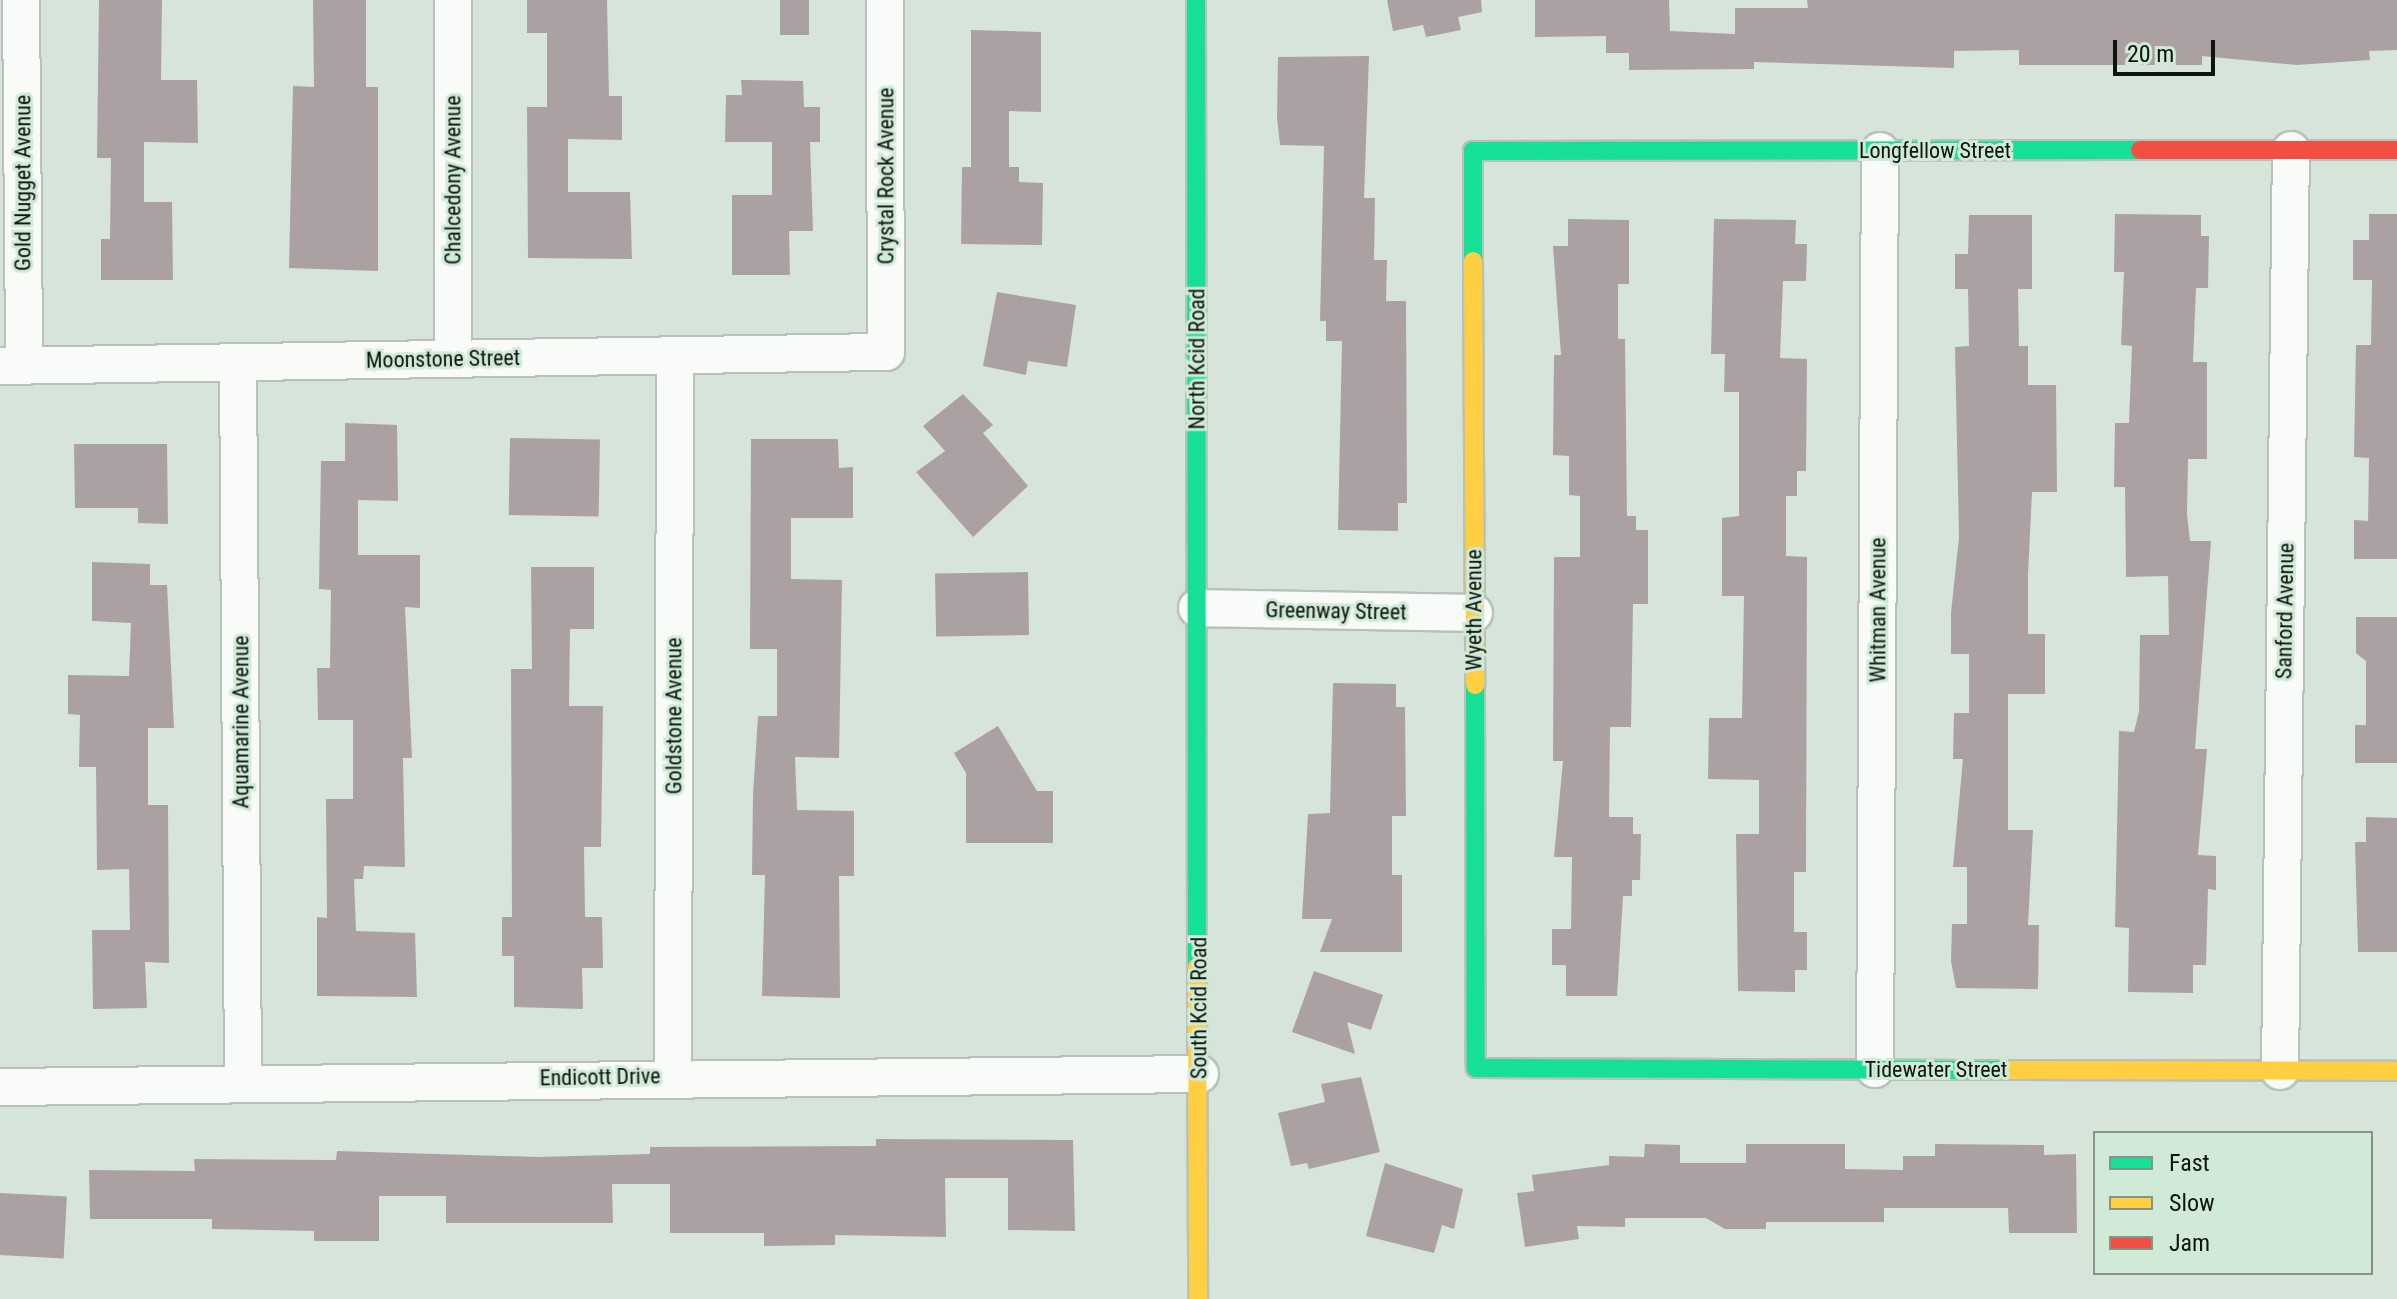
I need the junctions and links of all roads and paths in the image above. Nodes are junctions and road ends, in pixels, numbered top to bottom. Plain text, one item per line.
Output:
1 (21, 0) edge
2 (453, 0) edge
3 (885, 0) edge
4 (1196, 0) edge
5 (2291, 150) junction
6 (2397, 150) edge
7 (1473, 151) joint
8 (1880, 151) junction
9 (886, 352) joint
10 (675, 356) junction
11 (453, 359) junction
12 (238, 362) junction
13 (12, 366) edge
14 (1197, 608) junction
15 (1474, 613) junction
16 (1198, 718) joint
17 (1476, 1068) joint
18 (1875, 1069) junction
19 (2280, 1071) junction
20 (2397, 1071) edge
21 (1200, 1074) junction
22 (673, 1077) junction
23 (243, 1082) junction
24 (0, 1087) edge
25 (1198, 1299) edge

1 - 13 street, Gold Nugget Avenue
2 - 11 street, Chalcedony Avenue
3 - 9 street, Crystal Rock Avenue
4 - 14 street, North Kcid Road
5 - 6 street, Longfellow Street
5 - 8 street, Longfellow Street
5 - 19 street, Sanford Avenue
7 - 8 street, Longfellow Street
7 - 15 street, Wyeth Avenue
8 - 18 street, Whitman Avenue
9 - 10 street, Moonstone Street
10 - 11 street, Moonstone Street
10 - 22 street, Goldstone Avenue
11 - 12 street, Moonstone Street
12 - 13 street, Moonstone Street
12 - 23 street, Aquamarine Avenue
14 - 15 street, Greenway Street
14 - 16 street, North Kcid Road
15 - 17 street, Wyeth Avenue
16 - 21 street, South Kcid Road
17 - 18 street, Tidewater Street
18 - 19 street, Tidewater Street
19 - 20 street, Tidewater Street
21 - 22 street, Endicott Drive
21 - 25 street, South Kcid Road
22 - 23 street, Endicott Drive
23 - 24 street, Endicott Drive

